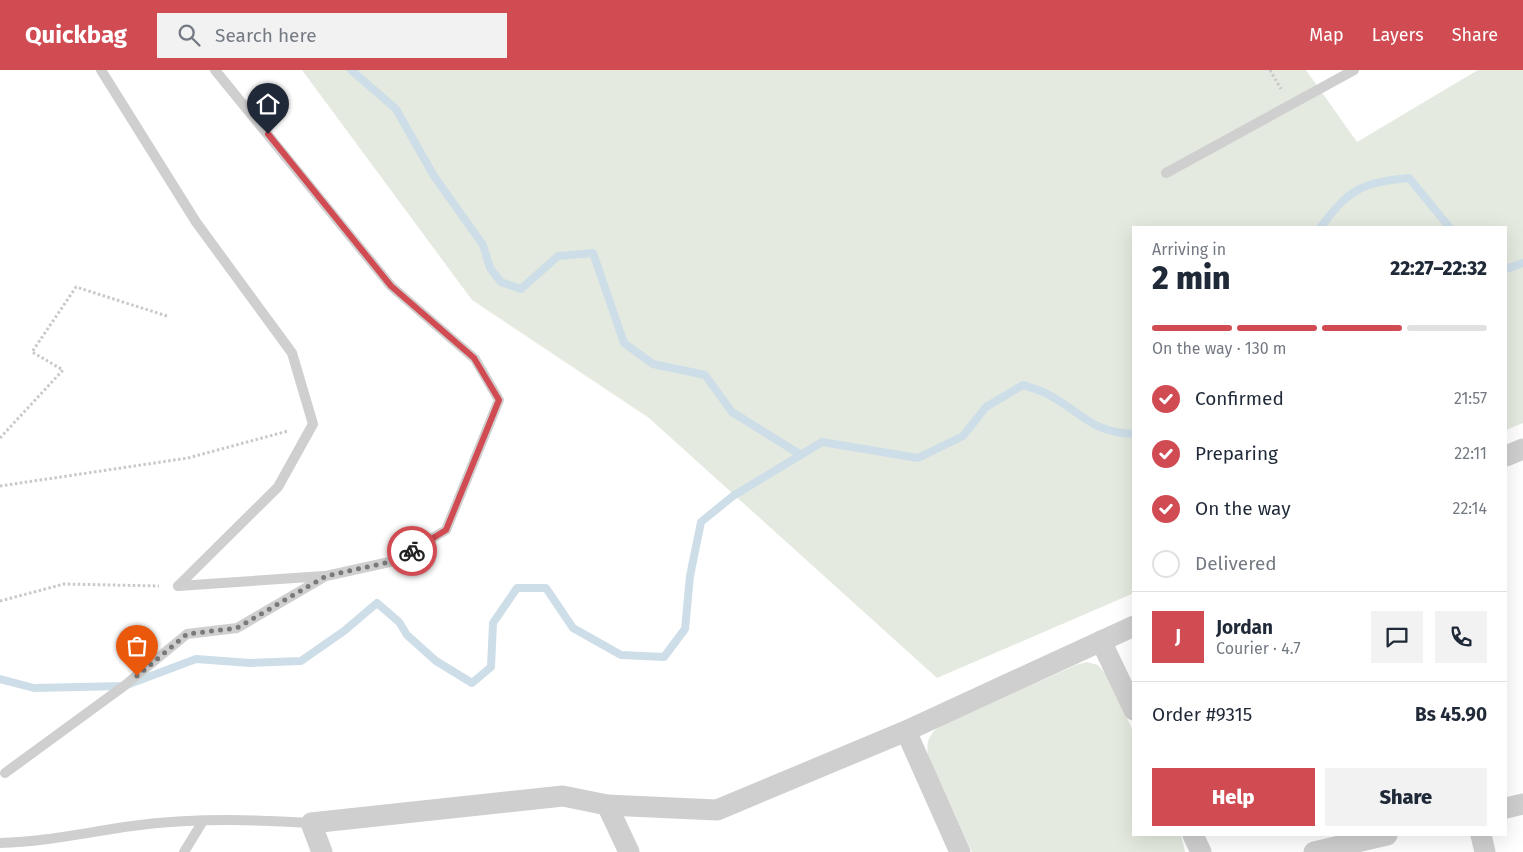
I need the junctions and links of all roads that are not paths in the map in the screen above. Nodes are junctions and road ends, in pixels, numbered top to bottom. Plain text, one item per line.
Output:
1 (101, 70) edge
2 (215, 70) edge
3 (1354, 70) edge
4 (1166, 173) dead end
5 (1523, 449) edge
6 (1507, 456) edge
7 (326, 576) junction
8 (1132, 627) edge
9 (1101, 641) junction
10 (1132, 706) edge
11 (906, 730) junction
12 (5, 773) dead end
13 (1523, 804) edge
14 (607, 805) junction
15 (1507, 808) edge
16 (203, 820) junction
17 (311, 823) junction
18 (1193, 836) edge
19 (1383, 836) edge
20 (1481, 836) edge
21 (0, 843) edge
22 (184, 852) edge
23 (322, 852) edge
24 (629, 852) edge
25 (960, 852) edge
26 (1201, 852) edge
27 (1314, 852) edge
28 (1485, 852) edge

1 - 7 lane
2 - 7 lane
3 - 4 lane
5 - 6 street
7 - 12 lane
8 - 9 street
9 - 10 street
9 - 11 street
11 - 14 street
11 - 25 street
13 - 15 street
14 - 17 street
14 - 24 street
16 - 17 lane
16 - 21 lane
16 - 22 lane
17 - 23 street
18 - 26 street
19 - 27 street
20 - 28 street

